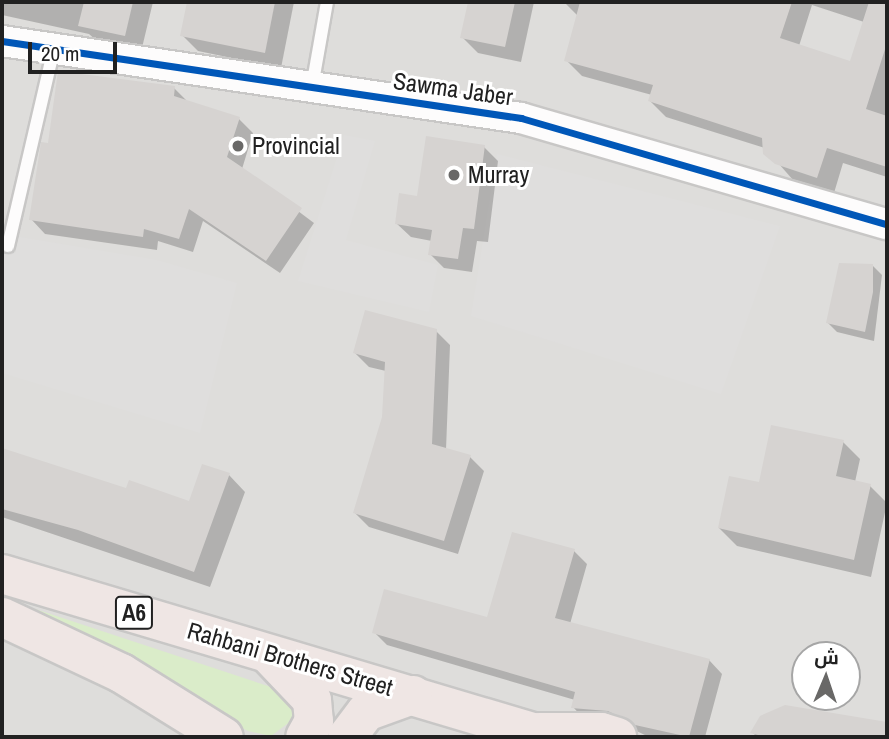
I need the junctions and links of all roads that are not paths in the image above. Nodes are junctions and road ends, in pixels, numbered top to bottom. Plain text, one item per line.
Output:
1 (327, 2) edge
2 (2, 40) edge
3 (54, 48) junction
4 (312, 87) junction
5 (887, 224) edge
6 (8, 246) dead end
7 (2, 574) edge
8 (2, 617) edge
9 (266, 653) junction
10 (413, 695) junction
11 (544, 734) edge
12 (224, 737) edge
13 (305, 737) edge
14 (347, 737) edge
15 (617, 737) edge

1 - 4 lane
2 - 3 street, Sawma Jaber
3 - 4 street, Sawma Jaber
3 - 6 lane
4 - 5 street, Sawma Jaber
7 - 9 highway, Rahbani Brothers Street / A6
8 - 12 highway, A6
9 - 10 highway, Rahbani Brothers Street / A6
9 - 13 highway
10 - 11 highway, Rahbani Brothers Street / A6
10 - 14 highway
11 - 15 highway, Rahbani Brothers Street

